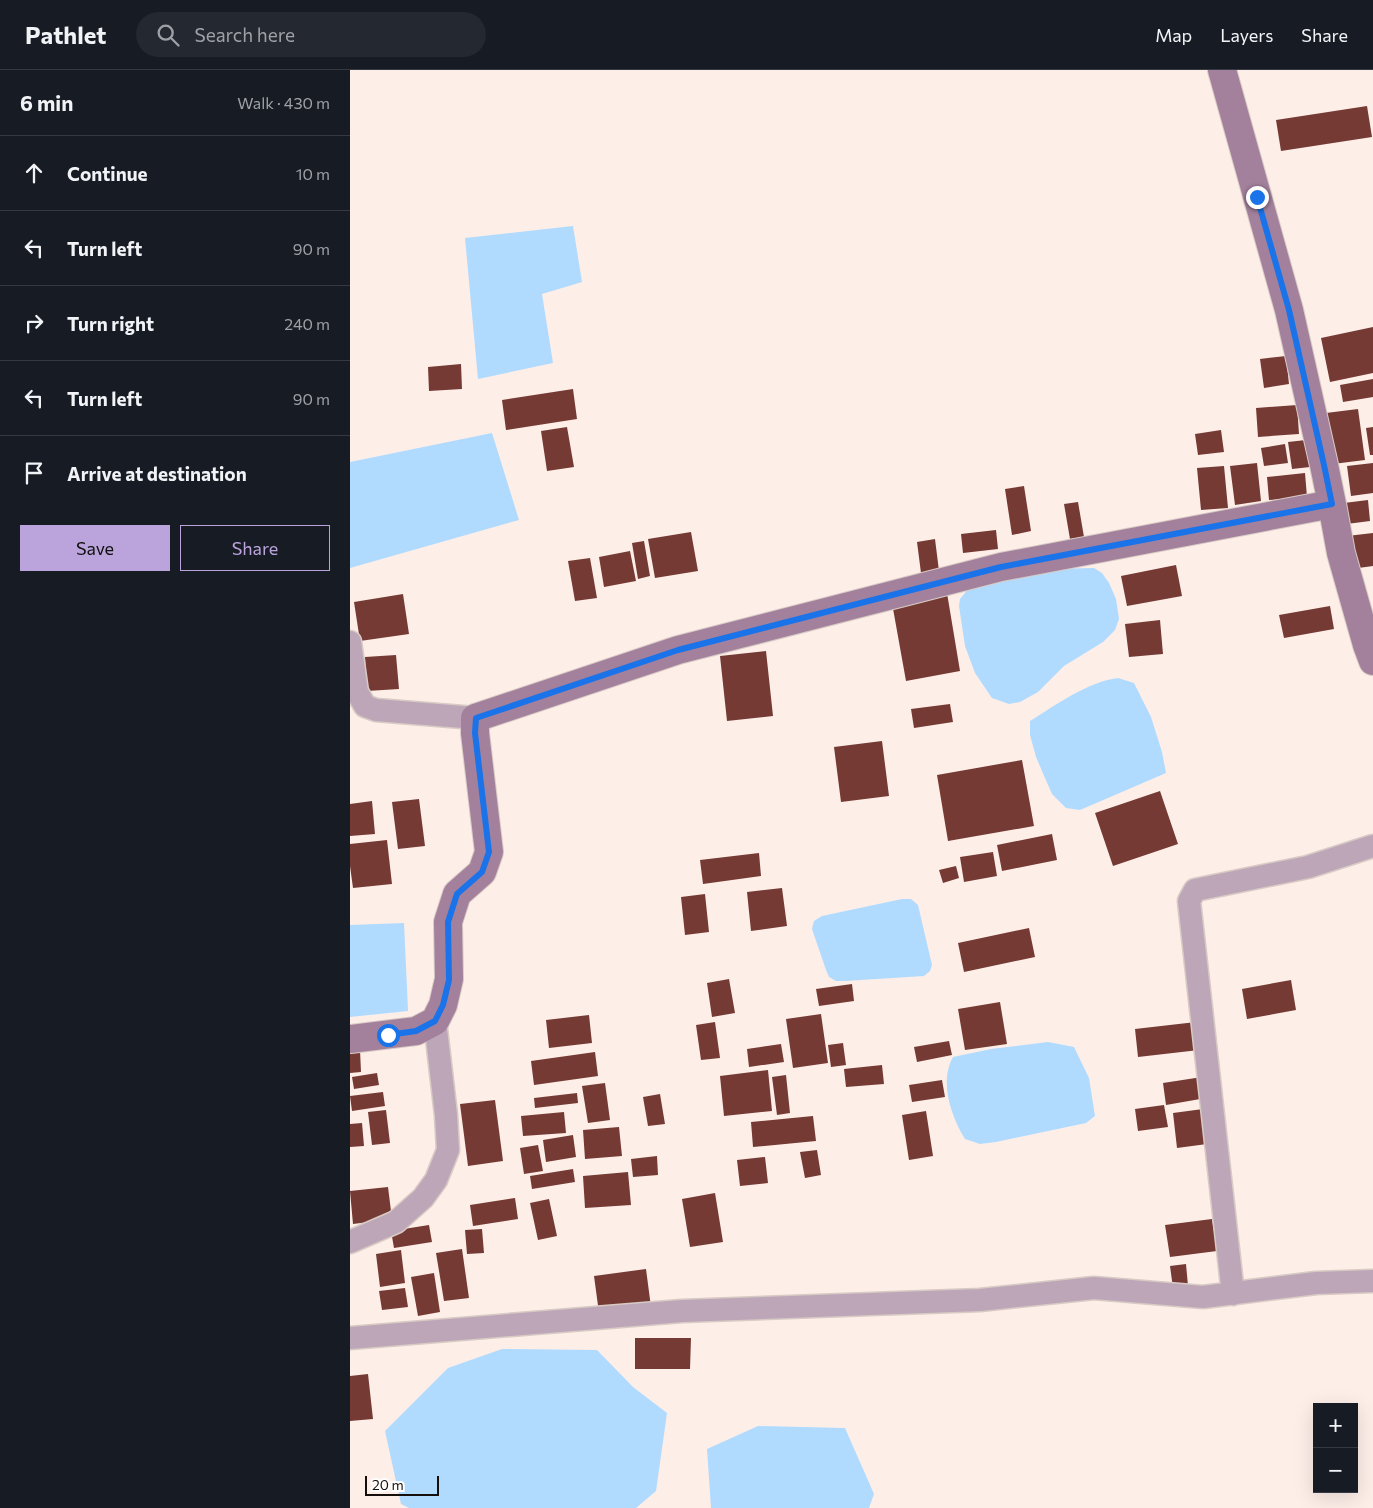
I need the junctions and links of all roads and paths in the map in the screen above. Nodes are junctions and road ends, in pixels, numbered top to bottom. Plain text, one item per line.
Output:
1 (1222, 70) edge
2 (1332, 504) junction
3 (350, 642) edge
4 (1373, 661) edge
5 (476, 718) junction
6 (1373, 846) edge
7 (435, 1021) junction
8 (350, 1040) edge
9 (350, 1242) edge
10 (1373, 1280) edge
11 (1233, 1294) junction
12 (350, 1338) edge

1 - 2 main road
2 - 4 main road
2 - 5 main road
3 - 5 street
5 - 7 main road
6 - 11 street
7 - 8 main road
7 - 9 street
10 - 11 street
11 - 12 street

